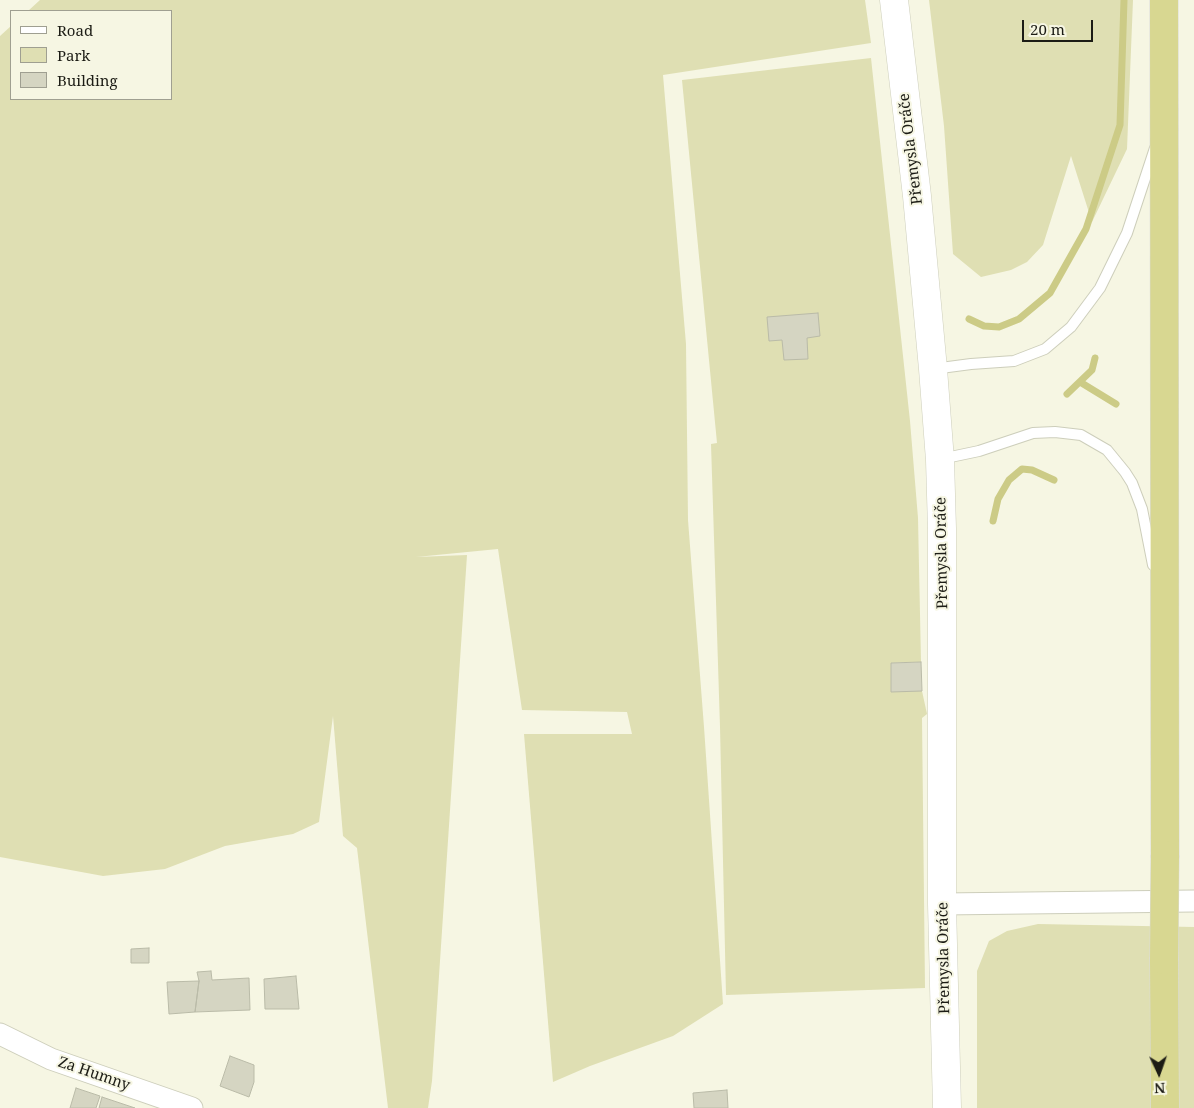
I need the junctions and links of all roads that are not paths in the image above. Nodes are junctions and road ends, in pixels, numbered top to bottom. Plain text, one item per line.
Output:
1 (894, 0) edge
2 (1164, 0) edge
3 (1164, 118) junction
4 (933, 369) junction
5 (940, 460) junction
6 (1165, 634) junction
7 (1194, 901) edge
8 (942, 904) junction
9 (0, 1034) edge
10 (192, 1108) edge
11 (947, 1108) edge
12 (1165, 1108) edge

1 - 4 main road, Přemysla Oráče
2 - 3 highway
3 - 4 lane
3 - 6 highway
4 - 5 main road, Přemysla Oráče
5 - 6 lane
5 - 8 main road, Přemysla Oráče
6 - 12 highway, bridge
7 - 8 street
8 - 11 main road, Přemysla Oráče
9 - 10 street, Za Humny

